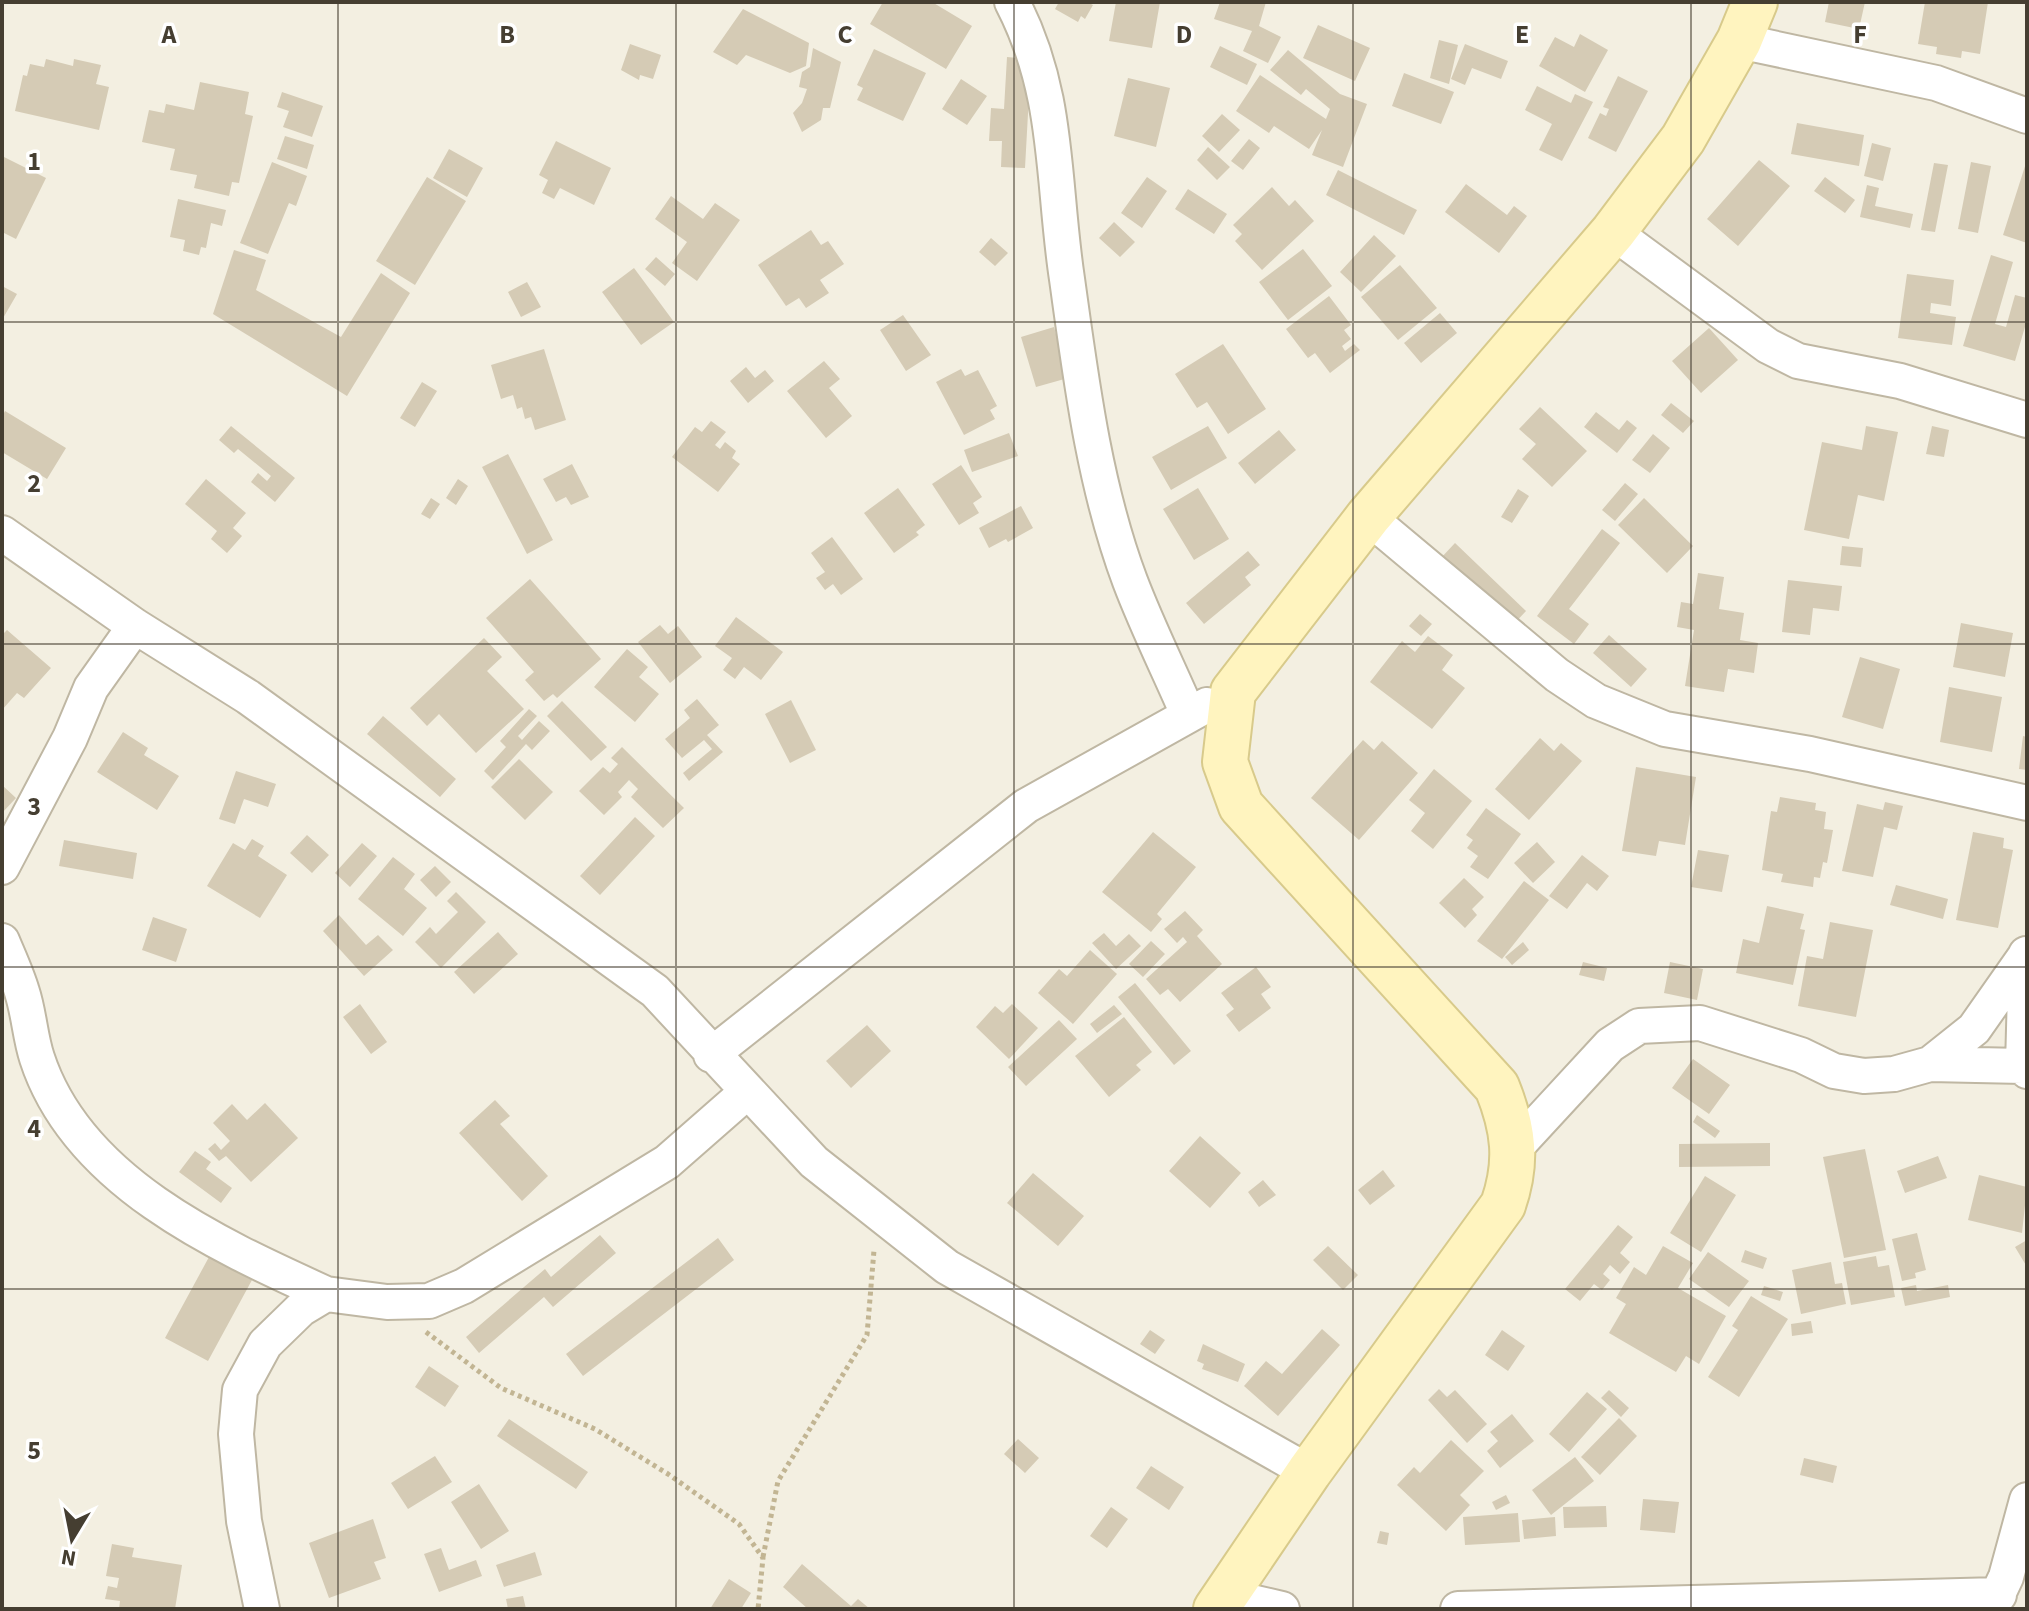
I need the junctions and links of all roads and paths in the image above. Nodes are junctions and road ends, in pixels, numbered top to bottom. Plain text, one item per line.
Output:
1 (1012, 2) edge
2 (1747, 22) edge
3 (2027, 116) edge
4 (1613, 232) junction
5 (2027, 420) edge
6 (1368, 517) junction
7 (2, 533) edge
8 (135, 626) junction
9 (1233, 692) junction
10 (1188, 714) junction
11 (2022, 809) edge
12 (2, 867) edge
13 (2, 941) edge
14 (2027, 949) edge
15 (2026, 955) edge
16 (711, 1055) junction
17 (1930, 1064) junction
18 (2025, 1069) edge
19 (748, 1091) junction
20 (1514, 1149) junction
21 (875, 1209) junction
22 (326, 1294) junction
23 (387, 1302) junction
24 (1309, 1472) junction
25 (2027, 1500) edge
26 (763, 1558) junction
27 (1220, 1602) edge
28 (1995, 1602) edge
29 (262, 1609) edge
30 (758, 1609) edge
31 (1282, 1609) edge
32 (1458, 1609) edge

1 - 10 street
2 - 3 street
2 - 4 main road
4 - 5 street
4 - 6 main road
6 - 9 main road
6 - 11 street
7 - 8 street
8 - 12 street
8 - 16 street
9 - 10 street
9 - 20 main road
10 - 16 street
13 - 22 street
14 - 15 street
15 - 17 street
15 - 18 street
16 - 19 street
17 - 18 street
17 - 20 street
19 - 21 street
19 - 23 street
20 - 24 main road
21 - 24 street
21 - 26 path
22 - 23 street
22 - 29 street
23 - 26 path
24 - 27 main road
25 - 28 street
26 - 30 path
27 - 31 street
28 - 32 street

